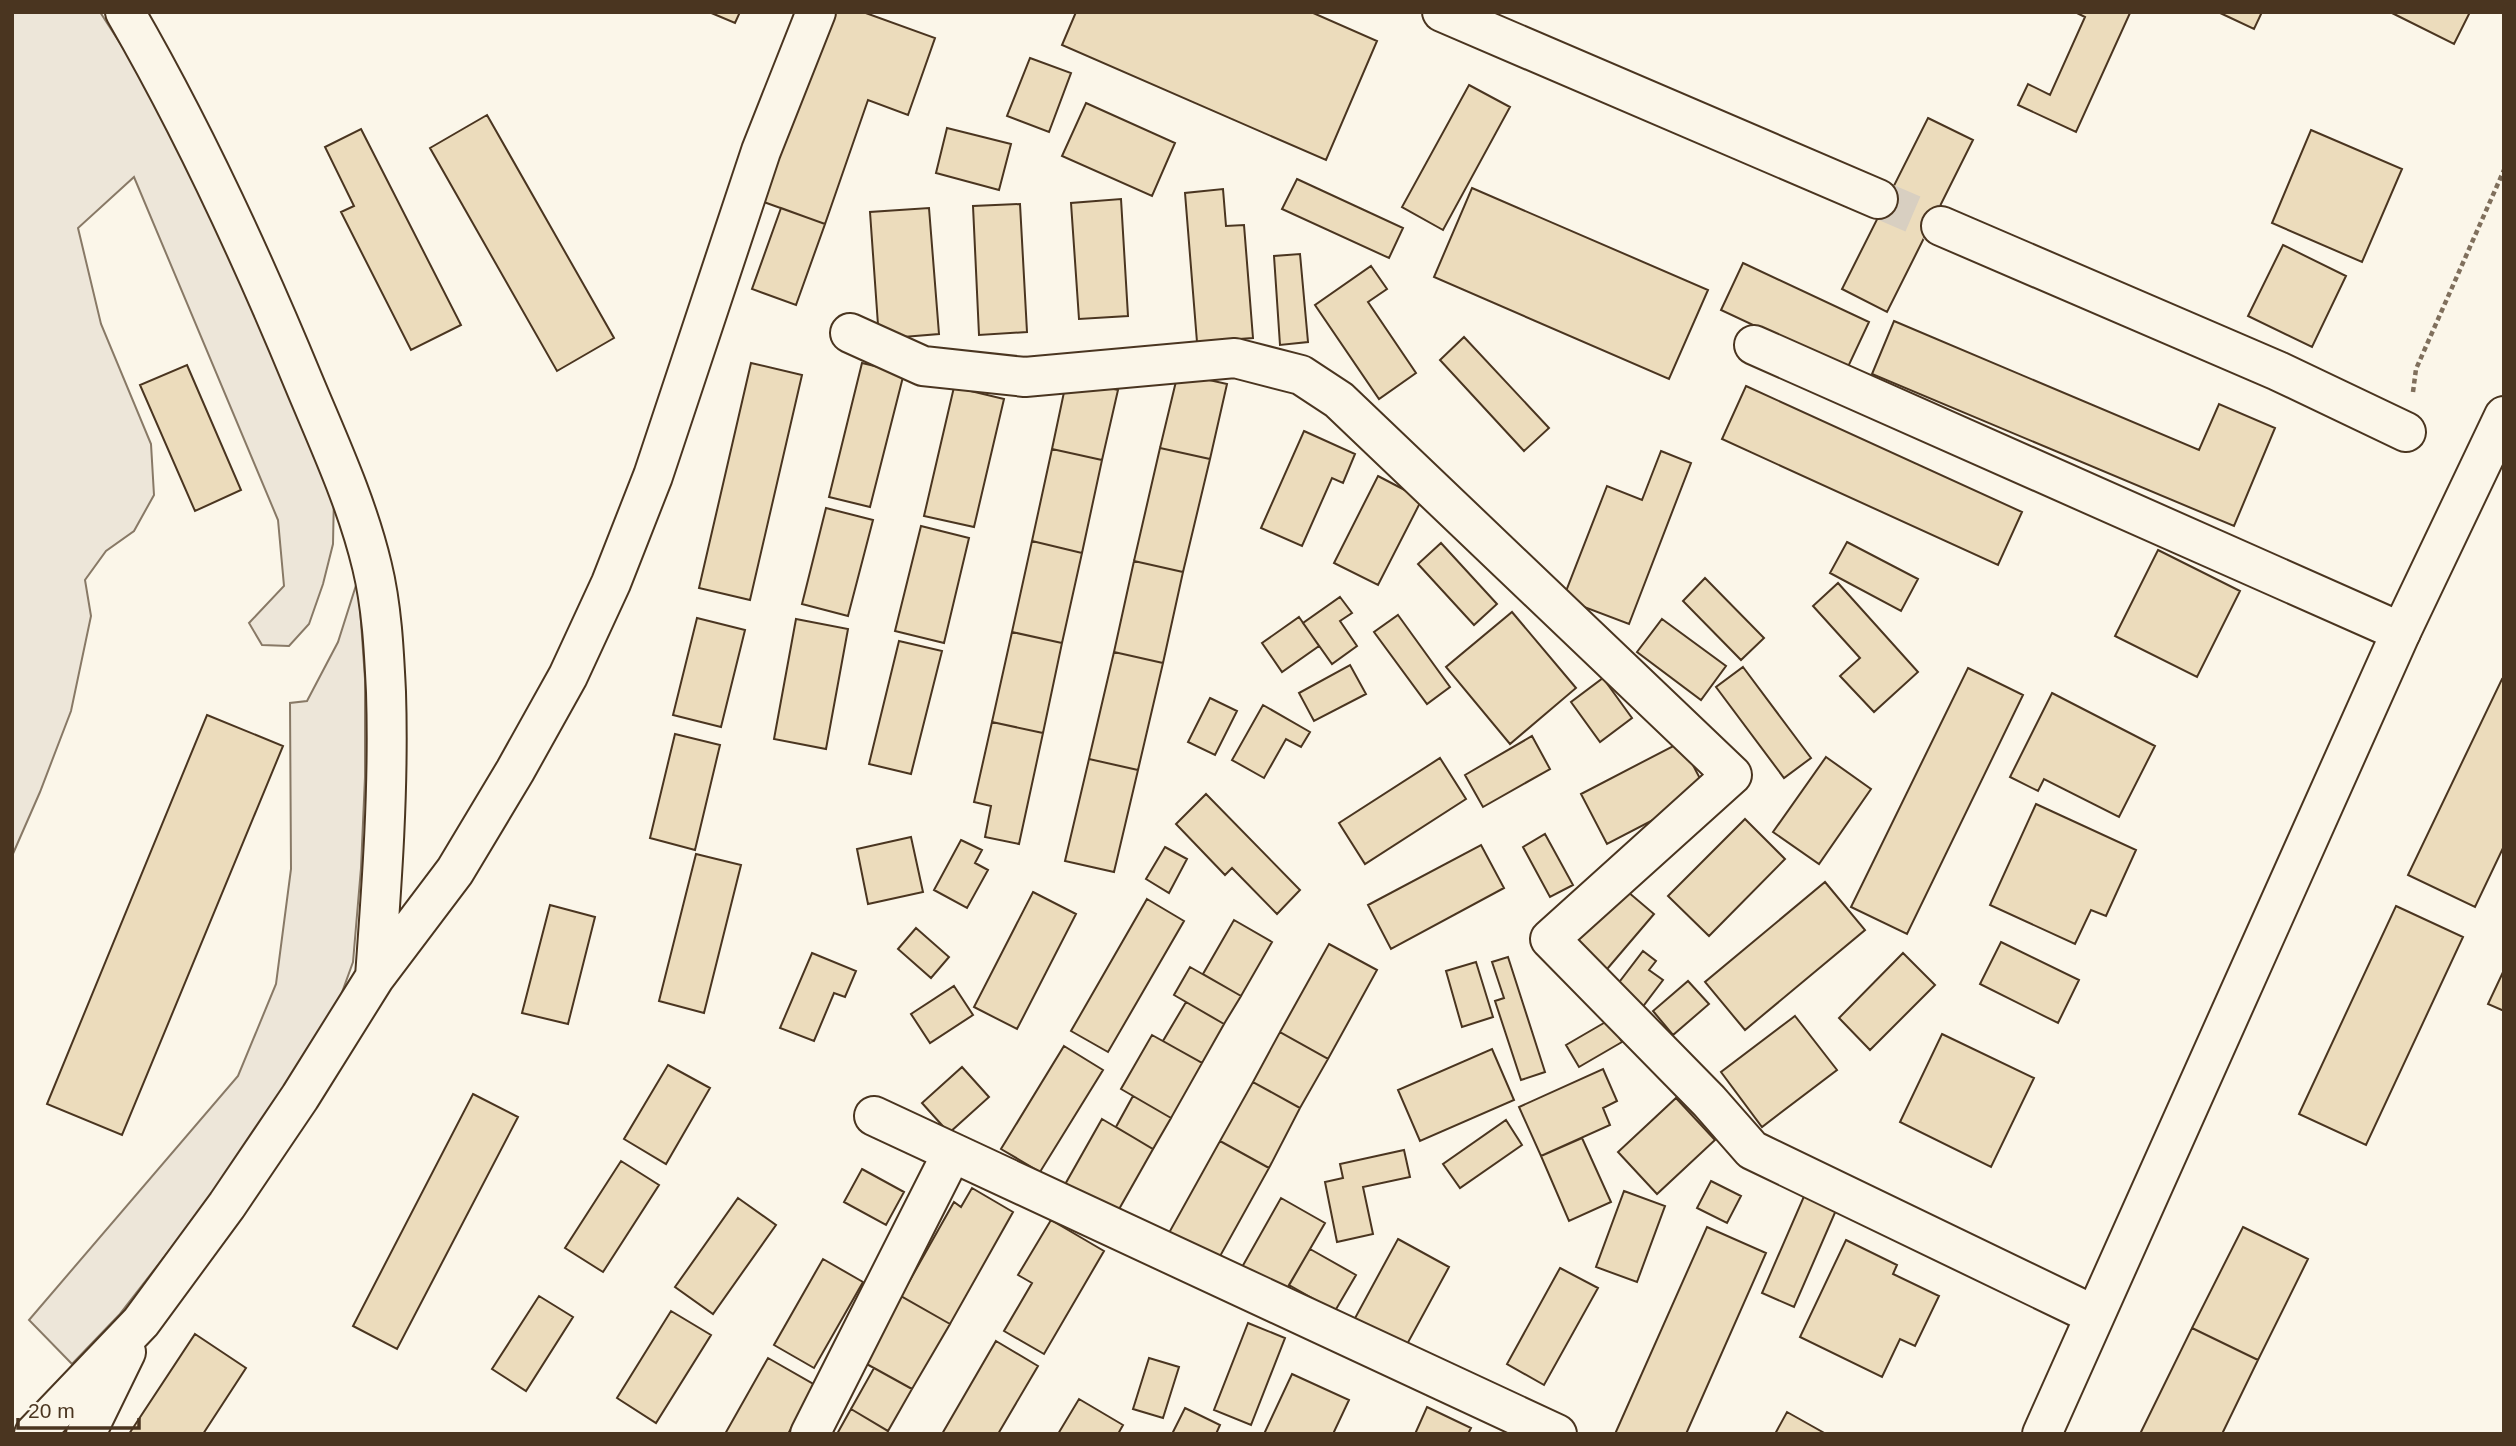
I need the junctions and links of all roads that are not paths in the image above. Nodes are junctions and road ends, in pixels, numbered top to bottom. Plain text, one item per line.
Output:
1 (125, 12) edge
2 (816, 12) edge
3 (1442, 12) edge
4 (1878, 199) tunnel mouth
5 (1941, 226) tunnel mouth
6 (850, 333) dead end
7 (1754, 345) dead end
8 (2504, 416) edge
9 (2406, 432) road end
10 (2401, 632) junction
11 (375, 977) junction
12 (874, 1116) dead end
13 (952, 1153) junction
14 (2094, 1315) junction
15 (141, 1322) junction
16 (34, 1434) edge
17 (86, 1434) edge
18 (810, 1434) edge
19 (1557, 1434) edge
20 (2042, 1434) edge

1 - 11 street
2 - 11 street
3 - 4 street
5 - 9 street
6 - 14 street
7 - 10 street
8 - 10 street
10 - 14 street
11 - 15 street
12 - 13 street
13 - 18 street
13 - 19 street
14 - 20 street
15 - 16 street
15 - 17 street

